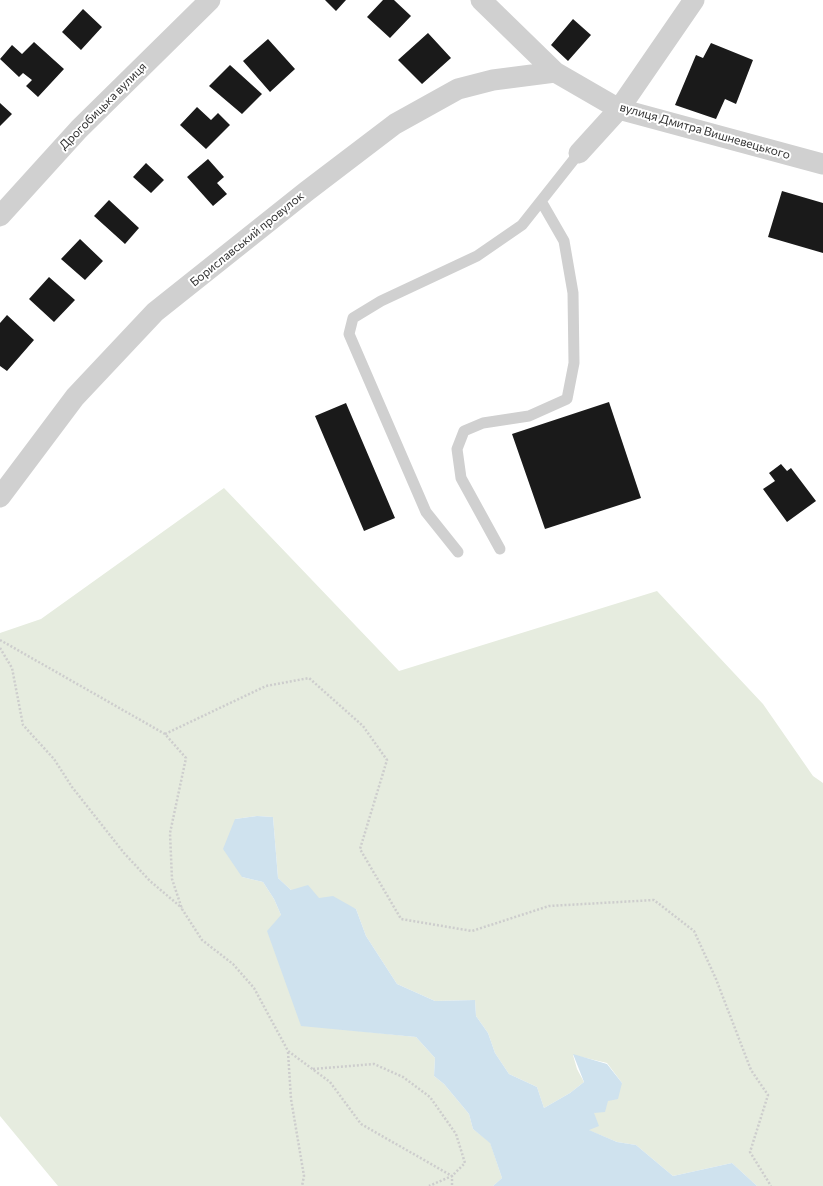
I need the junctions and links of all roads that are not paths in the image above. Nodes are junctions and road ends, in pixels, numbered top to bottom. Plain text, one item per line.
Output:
1 (210, 0) edge
2 (481, 0) edge
3 (694, 0) edge
4 (555, 72) junction
5 (619, 109) junction
6 (579, 153) joint
7 (823, 164) edge
8 (542, 201) junction
9 (0, 216) edge
10 (0, 497) edge
11 (500, 549) dead end
12 (458, 552) dead end

1 - 9 street, Дрогобицька вулиця
2 - 4 street, вулиця Дмитра Вишневецького
3 - 5 street
4 - 5 street, вулиця Дмитра Вишневецького
4 - 10 street, Бориславський провулок
5 - 6 street
5 - 7 street, вулиця Дмитра Вишневецького
6 - 8 lane
8 - 11 lane
8 - 12 lane

